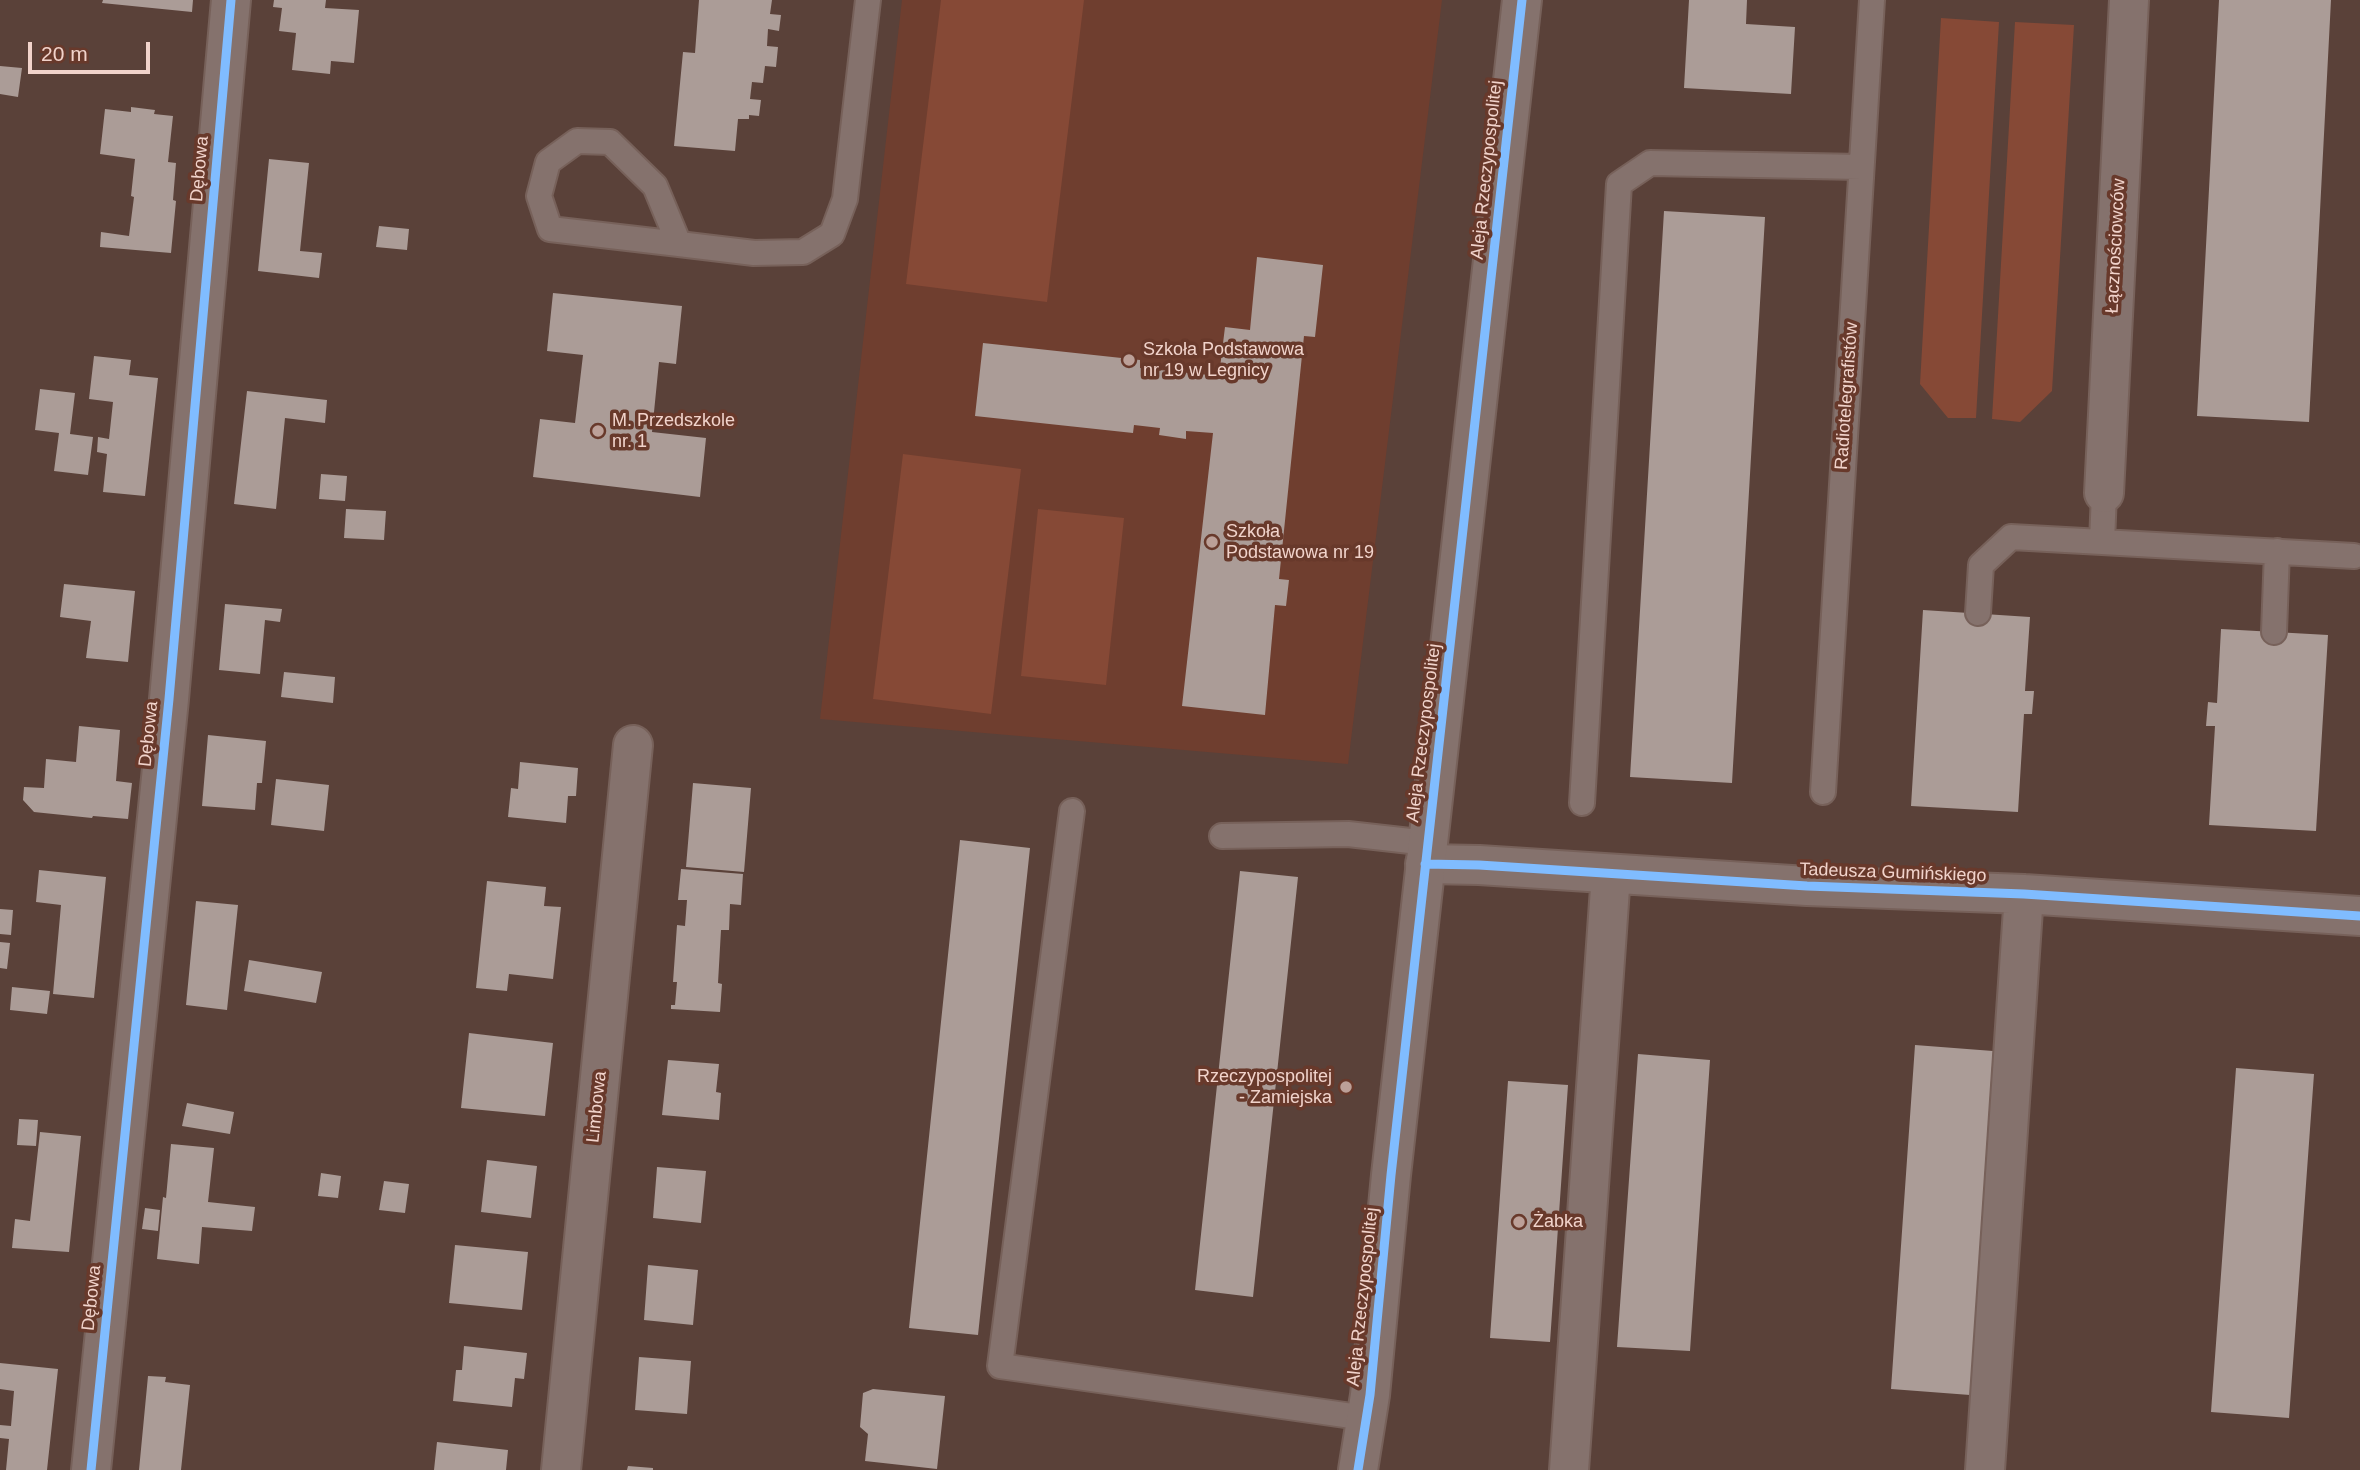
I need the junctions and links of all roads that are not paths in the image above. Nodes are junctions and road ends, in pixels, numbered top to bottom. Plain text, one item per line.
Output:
1 (231, 0) edge
2 (868, 0) edge
3 (1522, 0) edge
4 (1872, 0) edge
5 (2129, 0) edge
6 (1861, 167) junction
7 (679, 244) junction
8 (2104, 493) joint
9 (2102, 542) junction
10 (2277, 551) junction
11 (2354, 556) dead end
12 (1978, 613) dead end
13 (2274, 632) dead end
14 (633, 745) dead end
15 (1823, 792) dead end
16 (1581, 803) dead end
17 (1072, 811) dead end
18 (1222, 836) dead end
19 (1426, 853) junction
20 (1611, 874) junction
21 (2024, 894) junction
22 (2360, 916) edge
23 (1366, 1418) junction
24 (91, 1470) edge
25 (561, 1470) edge
26 (1358, 1470) edge
27 (1569, 1470) edge
28 (1985, 1470) edge

1 - 24 street, Dębowa
2 - 7 lane
3 - 19 street, Aleja Rzeczypospolitej
4 - 6 lane, Radiotelegrafistów
5 - 8 street, Łącznościowców
6 - 15 lane, Radiotelegrafistów
6 - 16 lane
7 - 7 lane
8 - 9 lane
9 - 10 lane
9 - 12 lane
10 - 11 lane
10 - 13 lane
14 - 25 street, Limbowa
17 - 23 lane
18 - 19 lane
19 - 20 street, Tadeusza Gumińskiego
19 - 23 street, Aleja Rzeczypospolitej
20 - 21 street, Tadeusza Gumińskiego
20 - 27 street
21 - 22 street, Tadeusza Gumińskiego
21 - 28 street
23 - 26 street, Aleja Rzeczypospolitej

